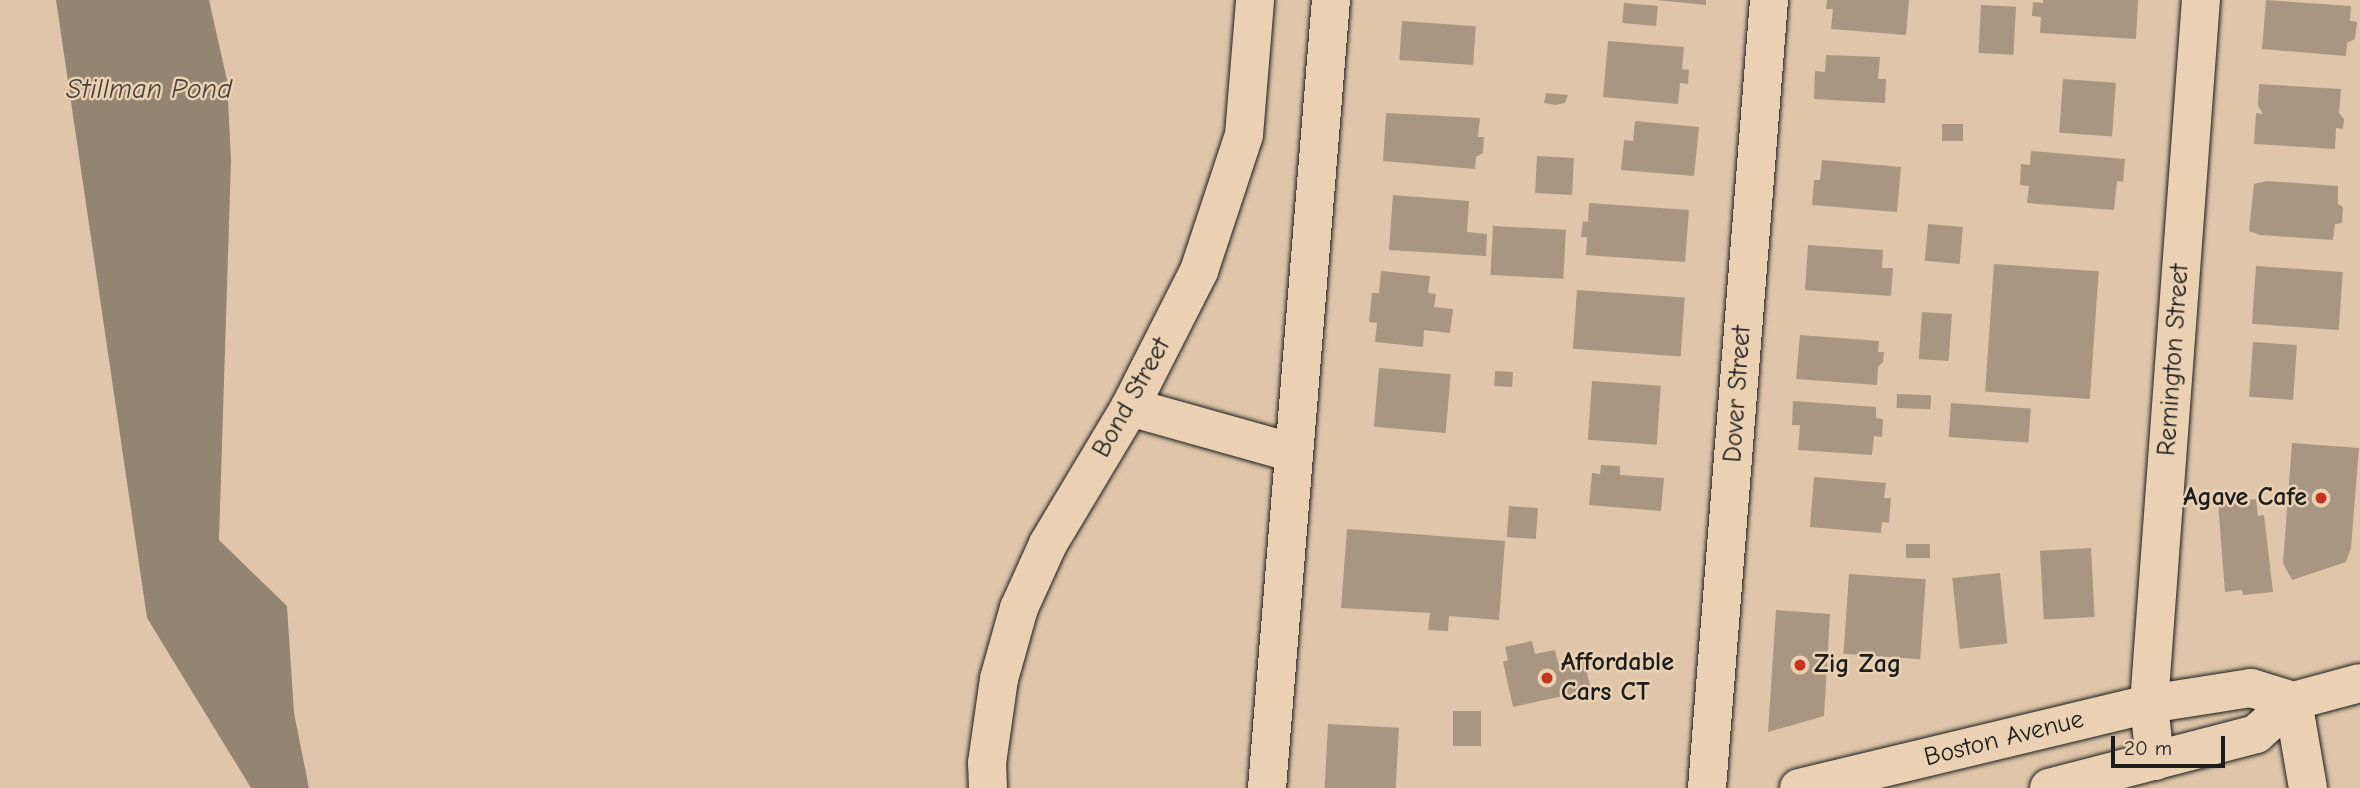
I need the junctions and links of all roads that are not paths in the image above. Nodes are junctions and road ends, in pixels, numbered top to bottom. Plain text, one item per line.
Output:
1 (1255, 0) edge
2 (1331, 0) edge
3 (1769, 0) edge
4 (2201, 0) edge
5 (1130, 407) junction
6 (1294, 453) junction
7 (2360, 683) edge
8 (2292, 701) junction
9 (2149, 704) junction
10 (2155, 761) junction
11 (1851, 782) edge
12 (988, 788) edge
13 (1267, 788) edge
14 (1707, 788) edge
15 (1799, 788) edge
16 (2049, 788) edge
17 (2308, 788) edge

1 - 5 street, Bond Street
2 - 6 street
3 - 14 street, Dover Street
4 - 9 street, Remington Street
5 - 6 street
5 - 12 street, Bond Street
6 - 13 street
7 - 8 street
8 - 9 street, Boston Avenue
8 - 10 street
8 - 17 street
9 - 10 street, Remington Street
9 - 11 street, Boston Avenue
10 - 16 street
11 - 15 street, Boston Avenue

